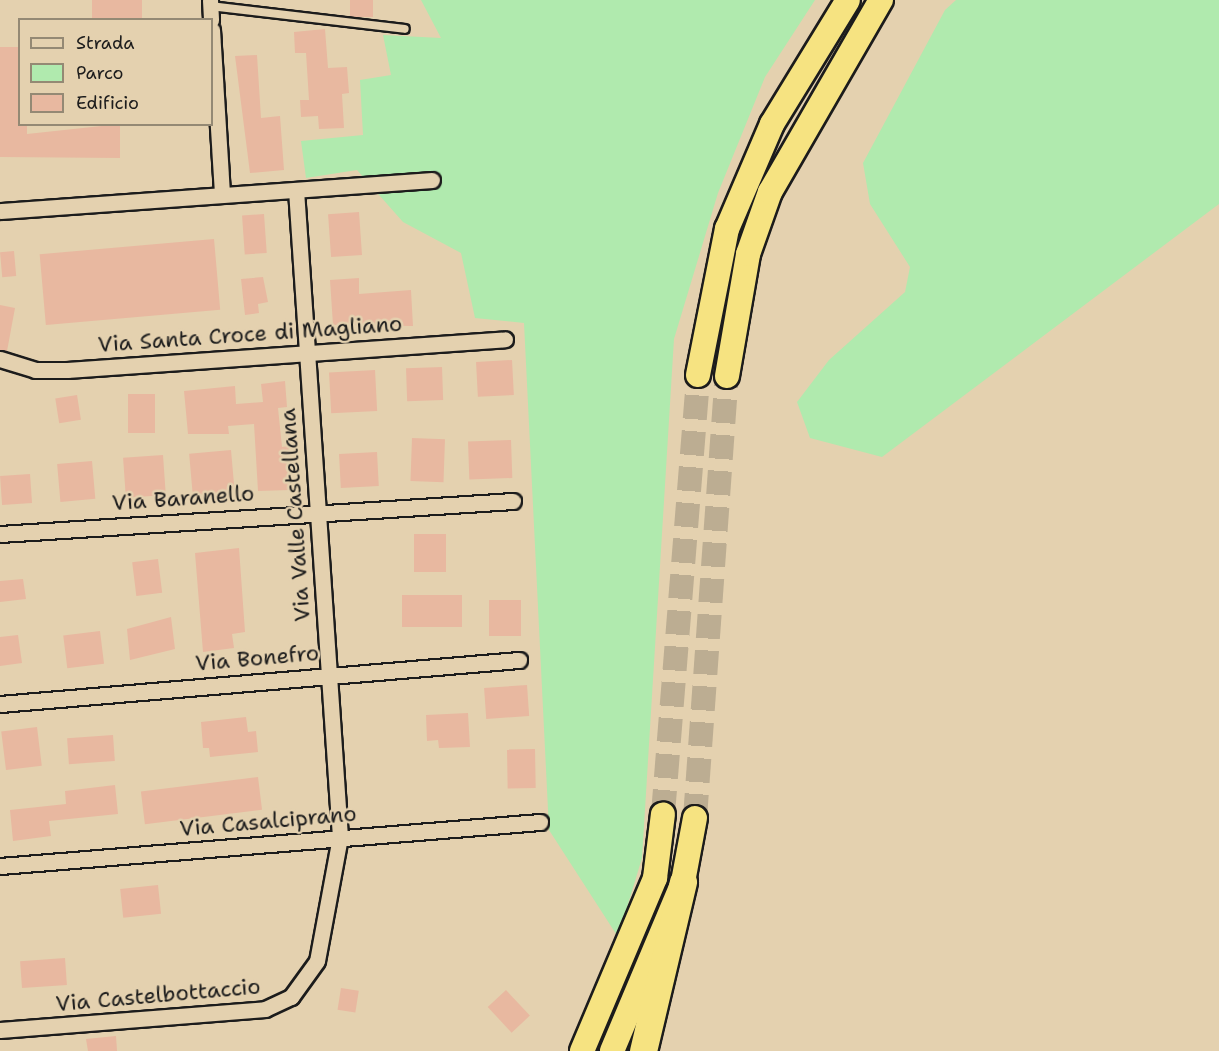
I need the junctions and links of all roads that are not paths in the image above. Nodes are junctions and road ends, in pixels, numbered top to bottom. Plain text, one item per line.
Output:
1 (848, 0) edge
2 (881, 0) edge
3 (210, 9) edge
4 (405, 29) dead end
5 (213, 46) edge
6 (432, 180) dead end
7 (296, 190) junction
8 (222, 193) junction
9 (0, 211) edge
10 (505, 339) dead end
11 (306, 351) junction
12 (0, 358) edge
13 (698, 375) tunnel mouth
14 (727, 376) tunnel mouth
15 (513, 501) dead end
16 (319, 511) junction
17 (0, 534) edge
18 (519, 660) dead end
19 (328, 674) junction
20 (0, 704) edge
21 (663, 814) tunnel mouth
22 (695, 818) tunnel mouth
23 (540, 822) dead end
24 (340, 837) junction
25 (0, 866) edge
26 (683, 882) junction
27 (0, 1030) edge
28 (582, 1051) edge
29 (612, 1051) edge
30 (643, 1051) edge

1 - 13 highway
2 - 14 highway
3 - 4 lane
5 - 8 street
6 - 7 street
7 - 8 street
7 - 11 street, Via Valle Castellana
8 - 9 street
10 - 11 street, Via Santa Croce di Magliano
11 - 12 street, Via Santa Croce di Magliano
11 - 16 street, Via Valle Castellana
15 - 16 street, Via Baranello
16 - 17 street, Via Baranello
16 - 19 street, Via Valle Castellana
18 - 19 street, Via Bonefro
19 - 20 street, Via Bonefro
19 - 24 street, Via Valle Castellana
21 - 28 highway
22 - 26 highway
23 - 24 street, Via Casalciprano
24 - 25 street, Via Casalciprano
24 - 27 street, Via Castelbottaccio
26 - 29 highway
26 - 30 highway

